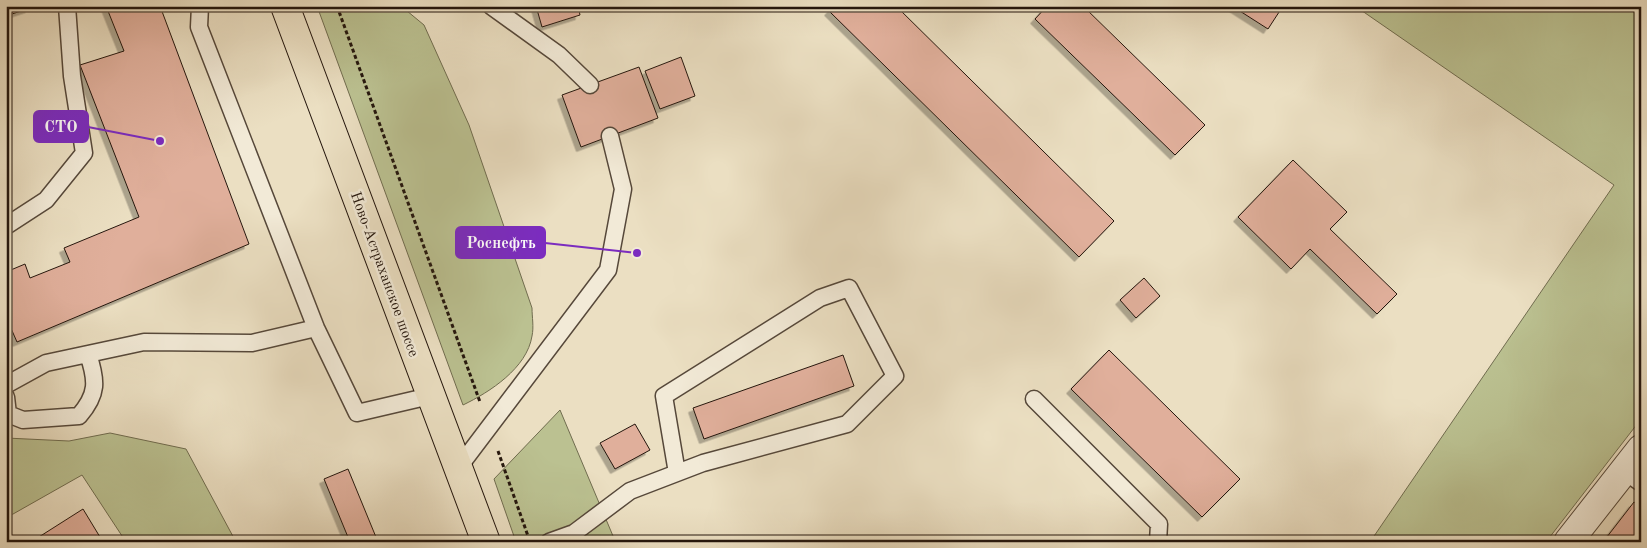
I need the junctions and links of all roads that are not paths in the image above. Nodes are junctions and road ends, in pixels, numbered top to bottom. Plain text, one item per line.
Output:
1 (67, 6) edge
2 (200, 6) edge
3 (285, 6) edge
4 (491, 6) edge
5 (590, 85) dead end
6 (610, 136) dead end
7 (6, 226) edge
8 (316, 328) junction
9 (88, 354) junction
10 (6, 385) edge
11 (430, 396) junction
12 (6, 397) edge
13 (1034, 399) dead end
14 (1641, 449) edge
15 (459, 468) junction
16 (677, 473) junction
17 (1632, 477) edge
18 (486, 542) edge
19 (549, 542) edge
20 (1158, 542) edge
21 (1568, 542) edge

1 - 7 lane
2 - 8 lane
3 - 11 main road, Ново-Астраханское шоссе
4 - 5 lane
6 - 15 lane
8 - 9 lane
8 - 11 lane
9 - 10 lane
9 - 12 lane
11 - 15 main road, Ново-Астраханское шоссе
13 - 20 lane
14 - 17 street
15 - 18 main road, Ново-Астраханское шоссе
16 - 16 lane
16 - 19 lane
17 - 21 street

